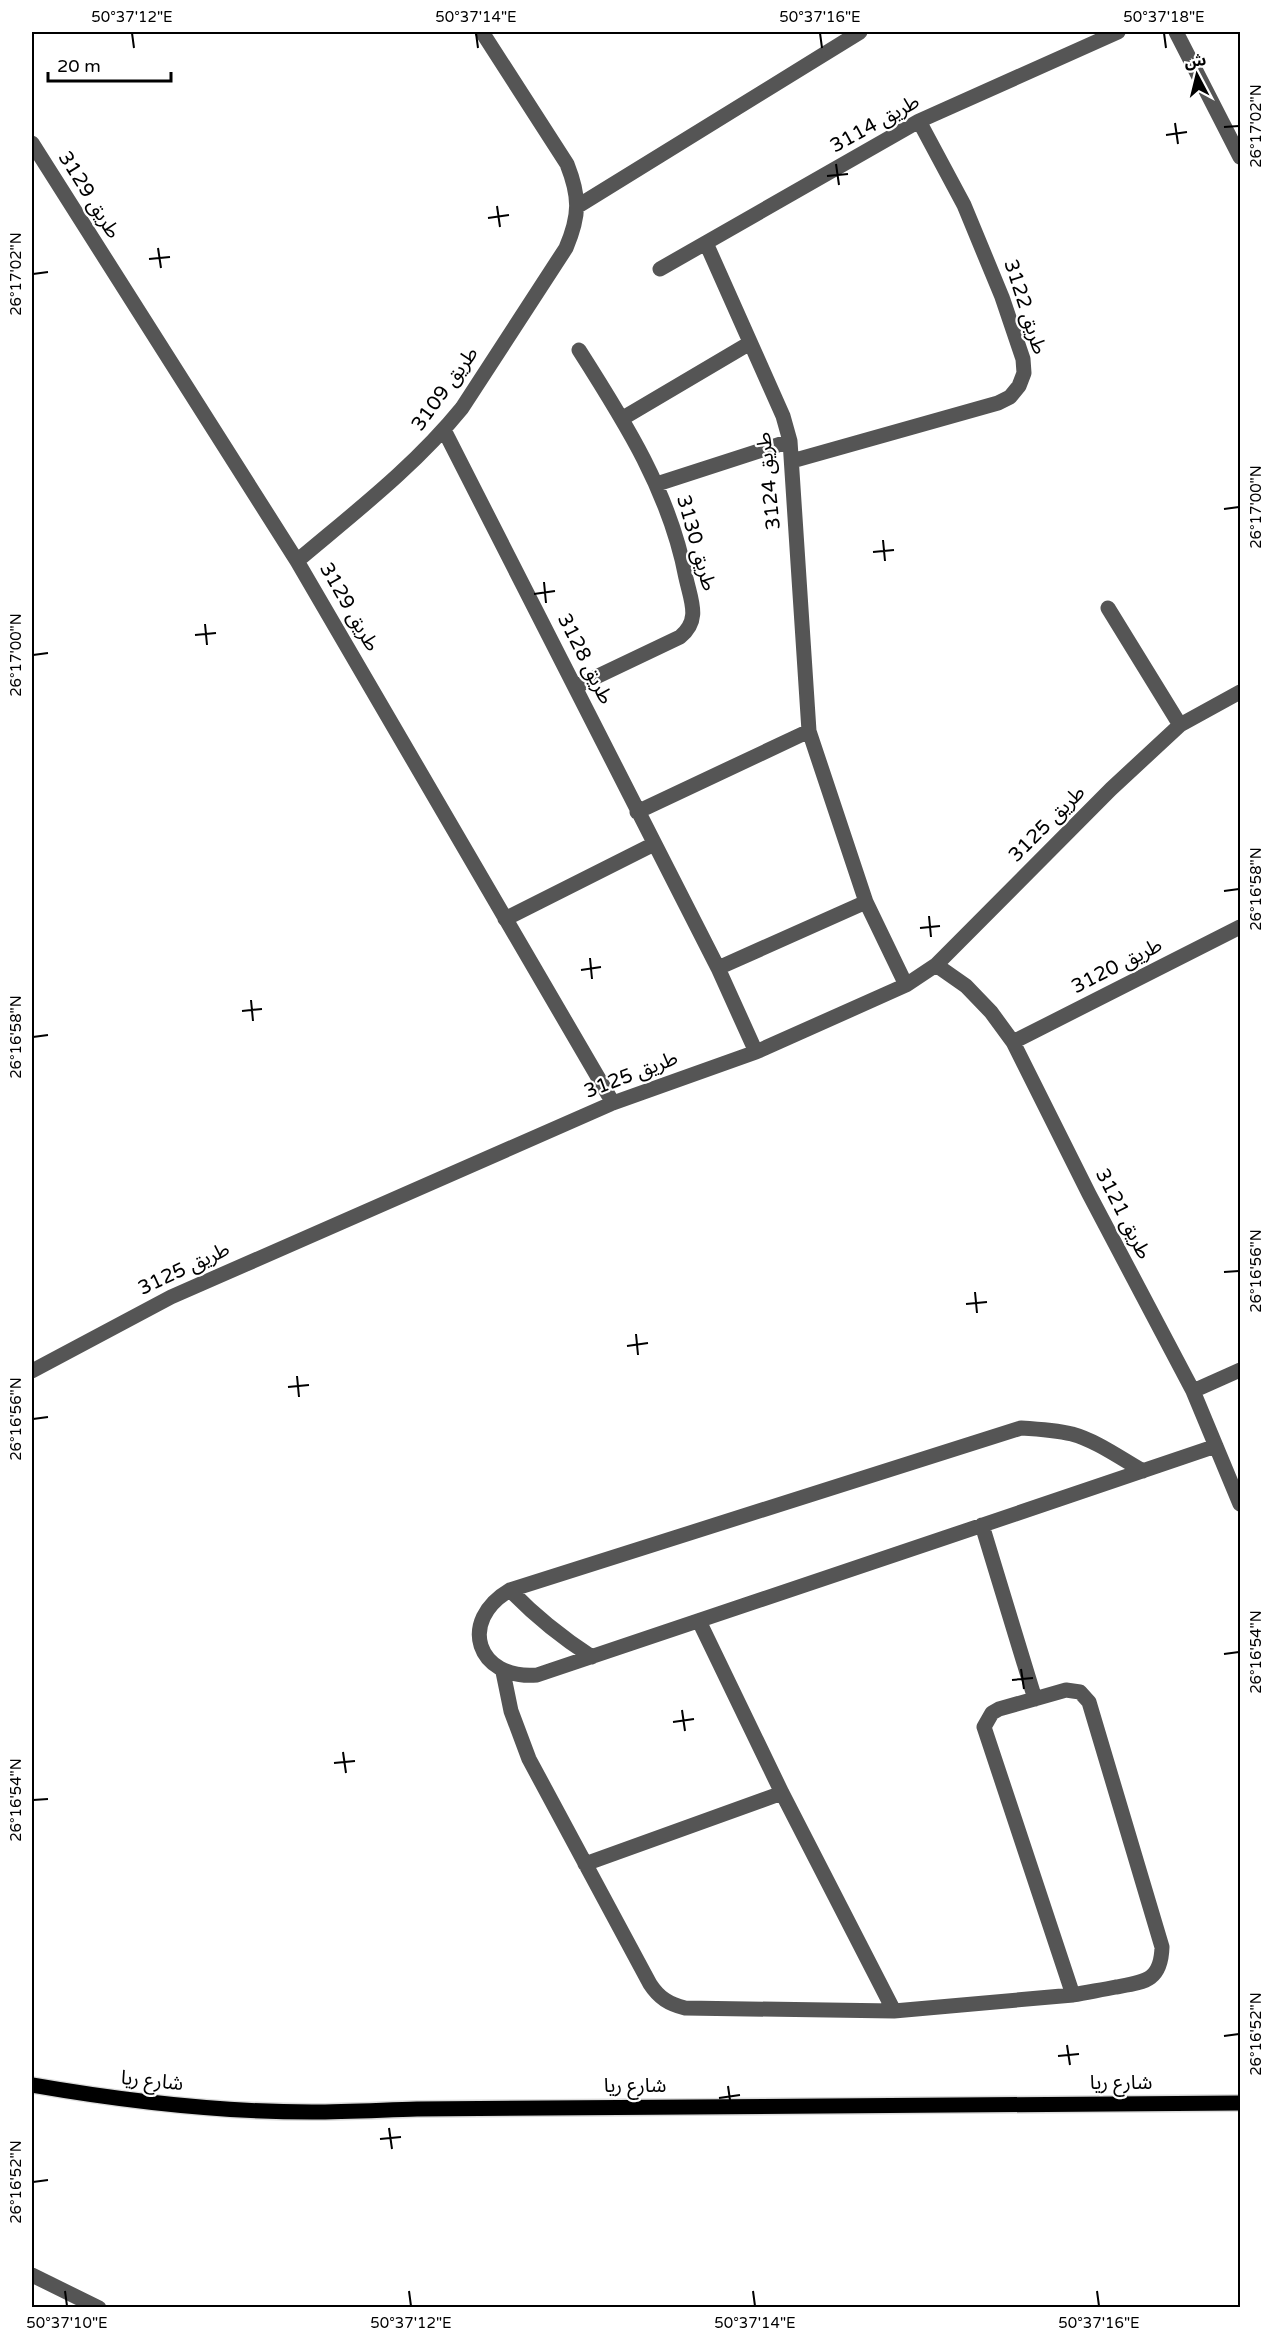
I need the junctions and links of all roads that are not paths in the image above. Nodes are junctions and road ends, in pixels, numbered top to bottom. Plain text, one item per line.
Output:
1 (482, 32) edge
2 (860, 32) edge
3 (1118, 32) edge
4 (1176, 32) edge
5 (919, 122) junction
6 (32, 143) edge
7 (1240, 157) edge
8 (578, 206) junction
9 (706, 243) junction
10 (660, 269) dead end
11 (750, 343) junction
12 (579, 350) dead end
13 (623, 418) junction
14 (444, 430) junction
15 (790, 441) junction
16 (792, 461) junction
17 (657, 484) junction
18 (297, 561) junction
19 (1108, 608) dead end
20 (575, 687) junction
21 (1240, 692) edge
22 (1180, 725) junction
23 (809, 731) junction
24 (637, 812) junction
25 (654, 844) junction
26 (866, 902) junction
27 (505, 919) junction
28 (1240, 927) edge
29 (936, 965) junction
30 (718, 968) junction
31 (906, 985) junction
32 (1013, 1042) junction
33 (756, 1052) junction
34 (613, 1103) junction
35 (1240, 1370) edge
36 (32, 1371) edge
37 (1192, 1391) junction
38 (1216, 1446) junction
39 (1143, 1471) junction
40 (1240, 1504) edge
41 (982, 1525) junction
42 (510, 1590) junction
43 (699, 1621) junction
44 (592, 1657) junction
45 (503, 1672) junction
46 (1035, 1699) junction
47 (782, 1793) junction
48 (585, 1864) junction
49 (1073, 1995) junction
50 (894, 2011) junction
51 (32, 2085) edge
52 (1240, 2103) edge
53 (32, 2275) edge
54 (99, 2307) edge

1 - 8 street, طريق 3109
2 - 8 street
3 - 5 street, طريق 3114
4 - 7 street
5 - 9 street, طريق 3114
5 - 16 street, طريق 3122
6 - 18 street, طريق 3129
8 - 14 street, طريق 3109
9 - 10 street, طريق 3114
9 - 11 street, طريق 3124
11 - 13 street
11 - 15 street, طريق 3124
12 - 13 street, طريق 3130
13 - 17 street, طريق 3130
14 - 18 street, طريق 3109
14 - 20 street, طريق 3128
15 - 16 street, طريق 3124
15 - 17 street, طريق 3130
16 - 23 street, طريق 3124
17 - 20 street, طريق 3130
18 - 27 street, طريق 3129
19 - 22 street
20 - 24 street, طريق 3128
21 - 22 street, طريق 3125
22 - 29 street, طريق 3125
23 - 24 street
23 - 26 street, طريق 3124
24 - 25 street, طريق 3128
25 - 27 street
25 - 30 street, طريق 3128
26 - 30 street
26 - 31 street, طريق 3124
27 - 34 street, طريق 3129
28 - 32 street, طريق 3120
29 - 31 street, طريق 3125
29 - 32 street, طريق 3121
30 - 33 street, طريق 3128
31 - 33 street, طريق 3125
32 - 37 street, طريق 3121
33 - 34 street, طريق 3125
34 - 36 street, طريق 3125
35 - 37 street
37 - 38 street, طريق 3121
38 - 39 street
38 - 40 street, طريق 3121
39 - 41 street
39 - 42 street
41 - 43 street
41 - 46 street
42 - 44 street
42 - 45 street
43 - 44 street
43 - 47 street
44 - 45 street
45 - 48 street
46 - 49 street
46 - 49 street
47 - 48 street
47 - 50 street
48 - 50 street
49 - 50 street
51 - 52 main road, شارع ريا
53 - 54 street

